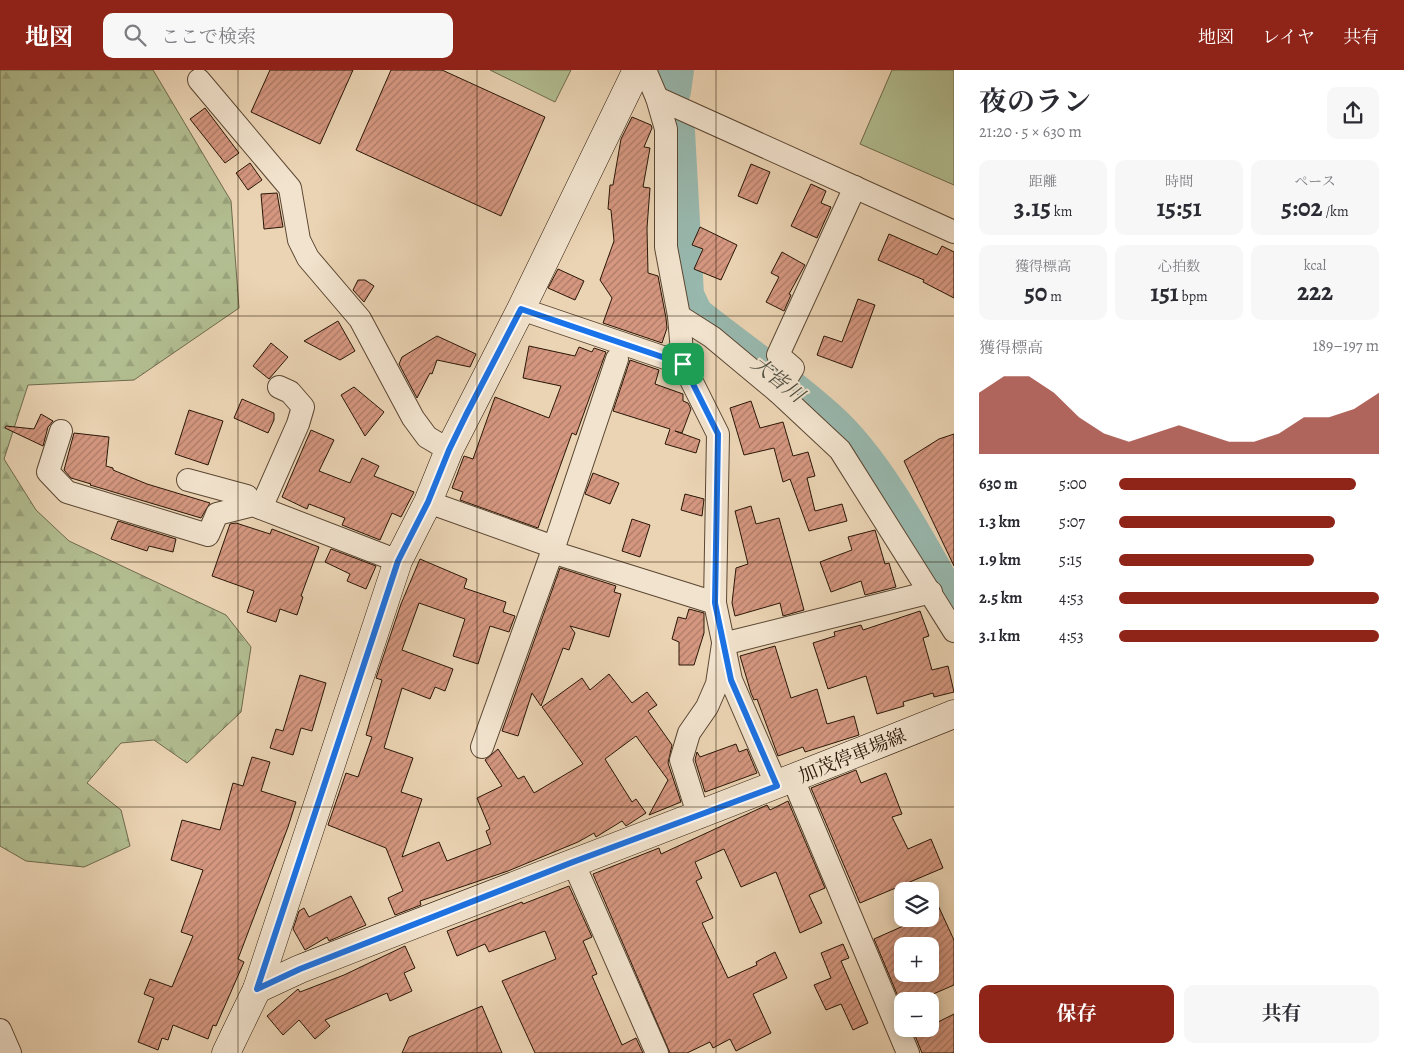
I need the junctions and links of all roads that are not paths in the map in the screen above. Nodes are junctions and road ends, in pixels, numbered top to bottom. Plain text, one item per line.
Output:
1 (637, 70) edge
2 (645, 70) edge
3 (199, 80) dead end
4 (657, 98) junction
5 (855, 188) junction
6 (954, 232) edge
7 (521, 309) junction
8 (680, 316) junction
9 (617, 359) dead end
10 (683, 364) junction
11 (278, 387) dead end
12 (778, 392) junction
13 (61, 431) dead end
14 (449, 450) junction
15 (188, 480) dead end
16 (428, 502) junction
17 (257, 506) junction
18 (553, 549) junction
19 (398, 561) junction
20 (931, 592) junction
21 (715, 603) junction
22 (954, 631) edge
23 (723, 644) junction
24 (954, 714) edge
25 (482, 747) dead end
26 (785, 782) junction
27 (699, 817) junction
28 (573, 862) junction
29 (257, 989) junction
30 (0, 1030) edge
31 (10, 1053) edge
32 (226, 1053) edge
33 (657, 1053) edge
34 (908, 1053) edge

1 - 7 street
2 - 4 street
3 - 14 street
4 - 5 street
4 - 8 street
5 - 6 street
5 - 12 street
7 - 10 street
7 - 14 street
8 - 10 street
8 - 12 street
9 - 18 street
10 - 21 street
11 - 17 street
12 - 20 street
13 - 17 street
14 - 16 street
15 - 17 street
16 - 18 street
16 - 19 street
17 - 19 street
18 - 21 street
18 - 25 street
19 - 29 street
20 - 22 street
20 - 23 street
21 - 23 street
23 - 26 street
23 - 27 street
24 - 26 street, 加茂停車場線
26 - 27 street, 加茂停車場線
26 - 34 street
27 - 28 street, 加茂停車場線
28 - 29 street, 加茂停車場線
28 - 33 street
29 - 32 street
30 - 31 street

